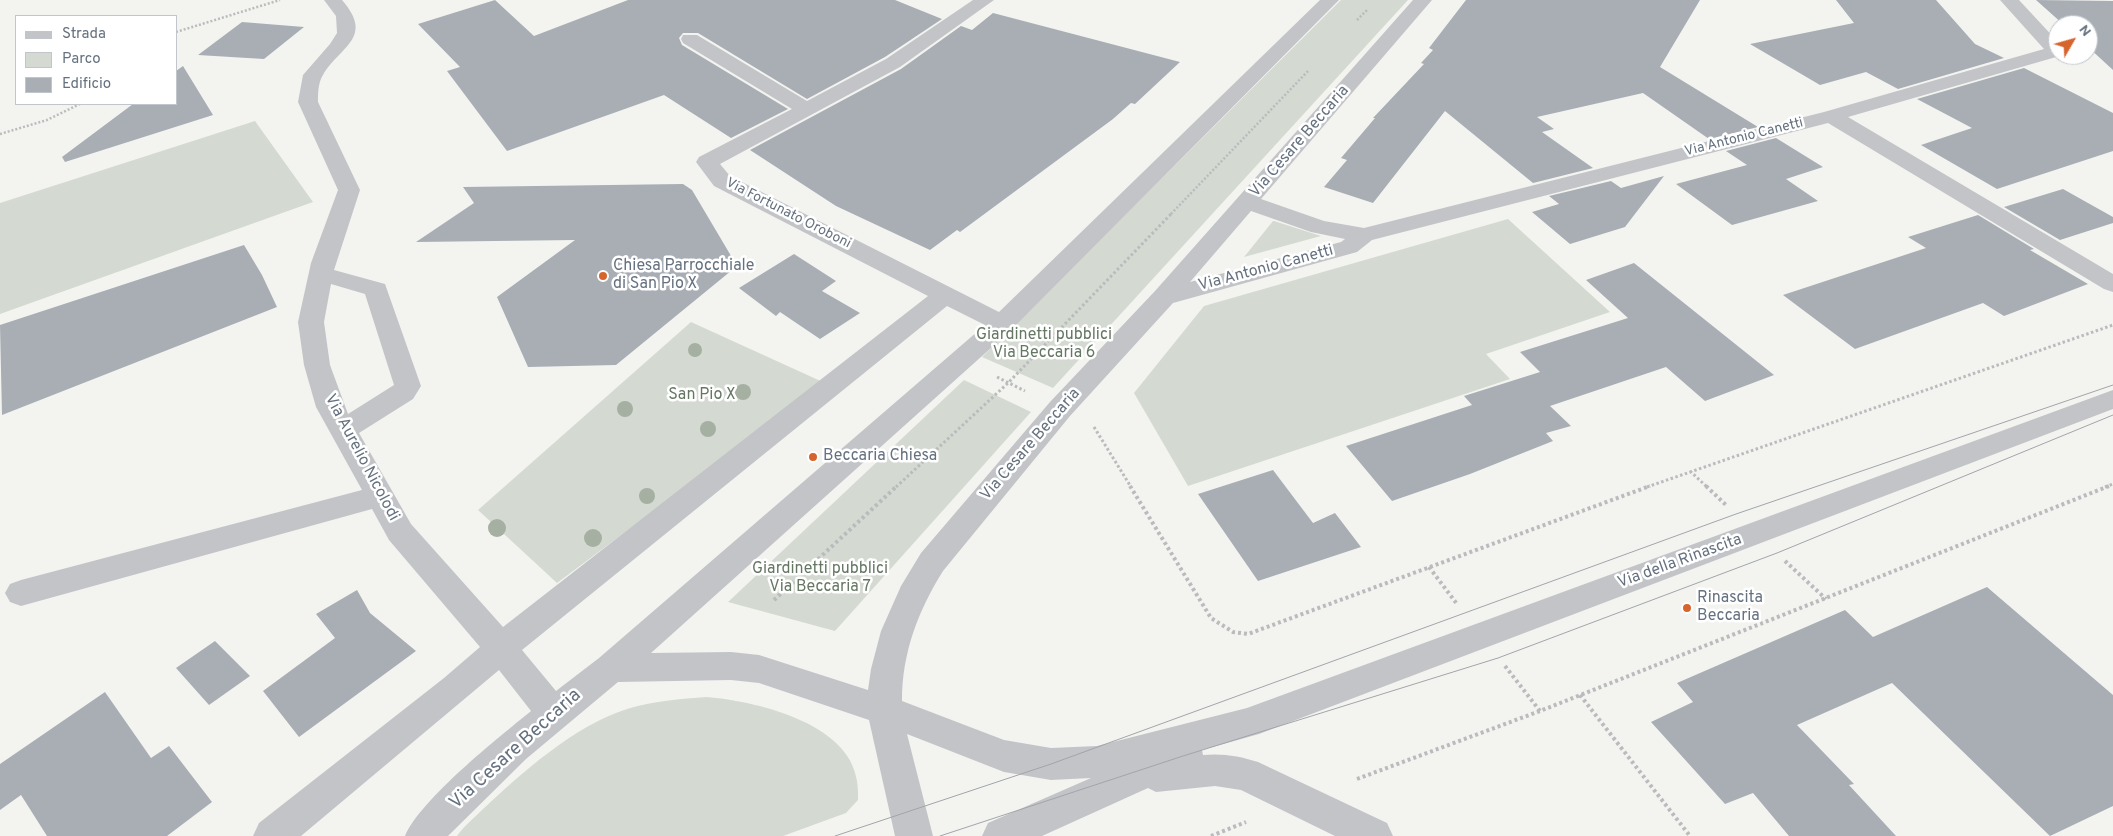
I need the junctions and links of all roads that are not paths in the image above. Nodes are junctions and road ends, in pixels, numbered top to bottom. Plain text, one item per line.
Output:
1 (333, 0) edge
2 (985, 0) edge
3 (1330, 0) edge
4 (1423, 0) edge
5 (2009, 0) edge
6 (690, 39) dead end
7 (807, 109) junction
8 (1831, 116) junction
9 (1247, 202) junction
10 (1364, 234) junction
11 (322, 274) junction
12 (2113, 284) edge
13 (945, 295) junction
14 (1164, 297) junction
15 (1002, 324) junction
16 (2113, 399) edge
17 (344, 430) junction
18 (380, 496) junction
19 (21, 593) dead end
20 (501, 648) junction
21 (611, 668) junction
22 (885, 710) junction
23 (553, 713) junction
24 (1248, 723) junction
25 (1137, 776) junction
26 (456, 800) junction
27 (272, 836) edge
28 (415, 836) edge
29 (424, 836) edge
30 (914, 836) edge
31 (1001, 836) edge
32 (1374, 836) edge

1 - 11 street, Via Aurelio Nicolodi
2 - 7 street, Via Fortunato Oroboni
3 - 15 street, Via Cesare Beccaria
4 - 9 street, Via Cesare Beccaria
5 - 8 street, Via Antonio Canetti
6 - 7 street
7 - 13 street, Via Fortunato Oroboni
8 - 10 street, Via Antonio Canetti
8 - 12 street
9 - 10 street, Via Antonio Canetti
9 - 14 street, Via Cesare Beccaria
10 - 14 street, Via Antonio Canetti
11 - 17 street, Via Aurelio Nicolodi
11 - 17 street
13 - 15 street, Via Fortunato Oroboni
13 - 20 street
14 - 22 street, Via Cesare Beccaria
15 - 21 street, Via Cesare Beccaria
16 - 24 street, Via della Rinascita
17 - 18 street, Via Aurelio Nicolodi
18 - 19 street
18 - 20 street, Via Aurelio Nicolodi
20 - 23 street, Via Aurelio Nicolodi
20 - 27 street
21 - 22 street
21 - 23 street, Via Cesare Beccaria
22 - 24 street
22 - 30 street, Via Cesare Beccaria
23 - 26 street, Via Cesare Beccaria
24 - 25 street
25 - 31 street
25 - 32 street
26 - 28 street
26 - 29 street, Via Cesare Beccaria

